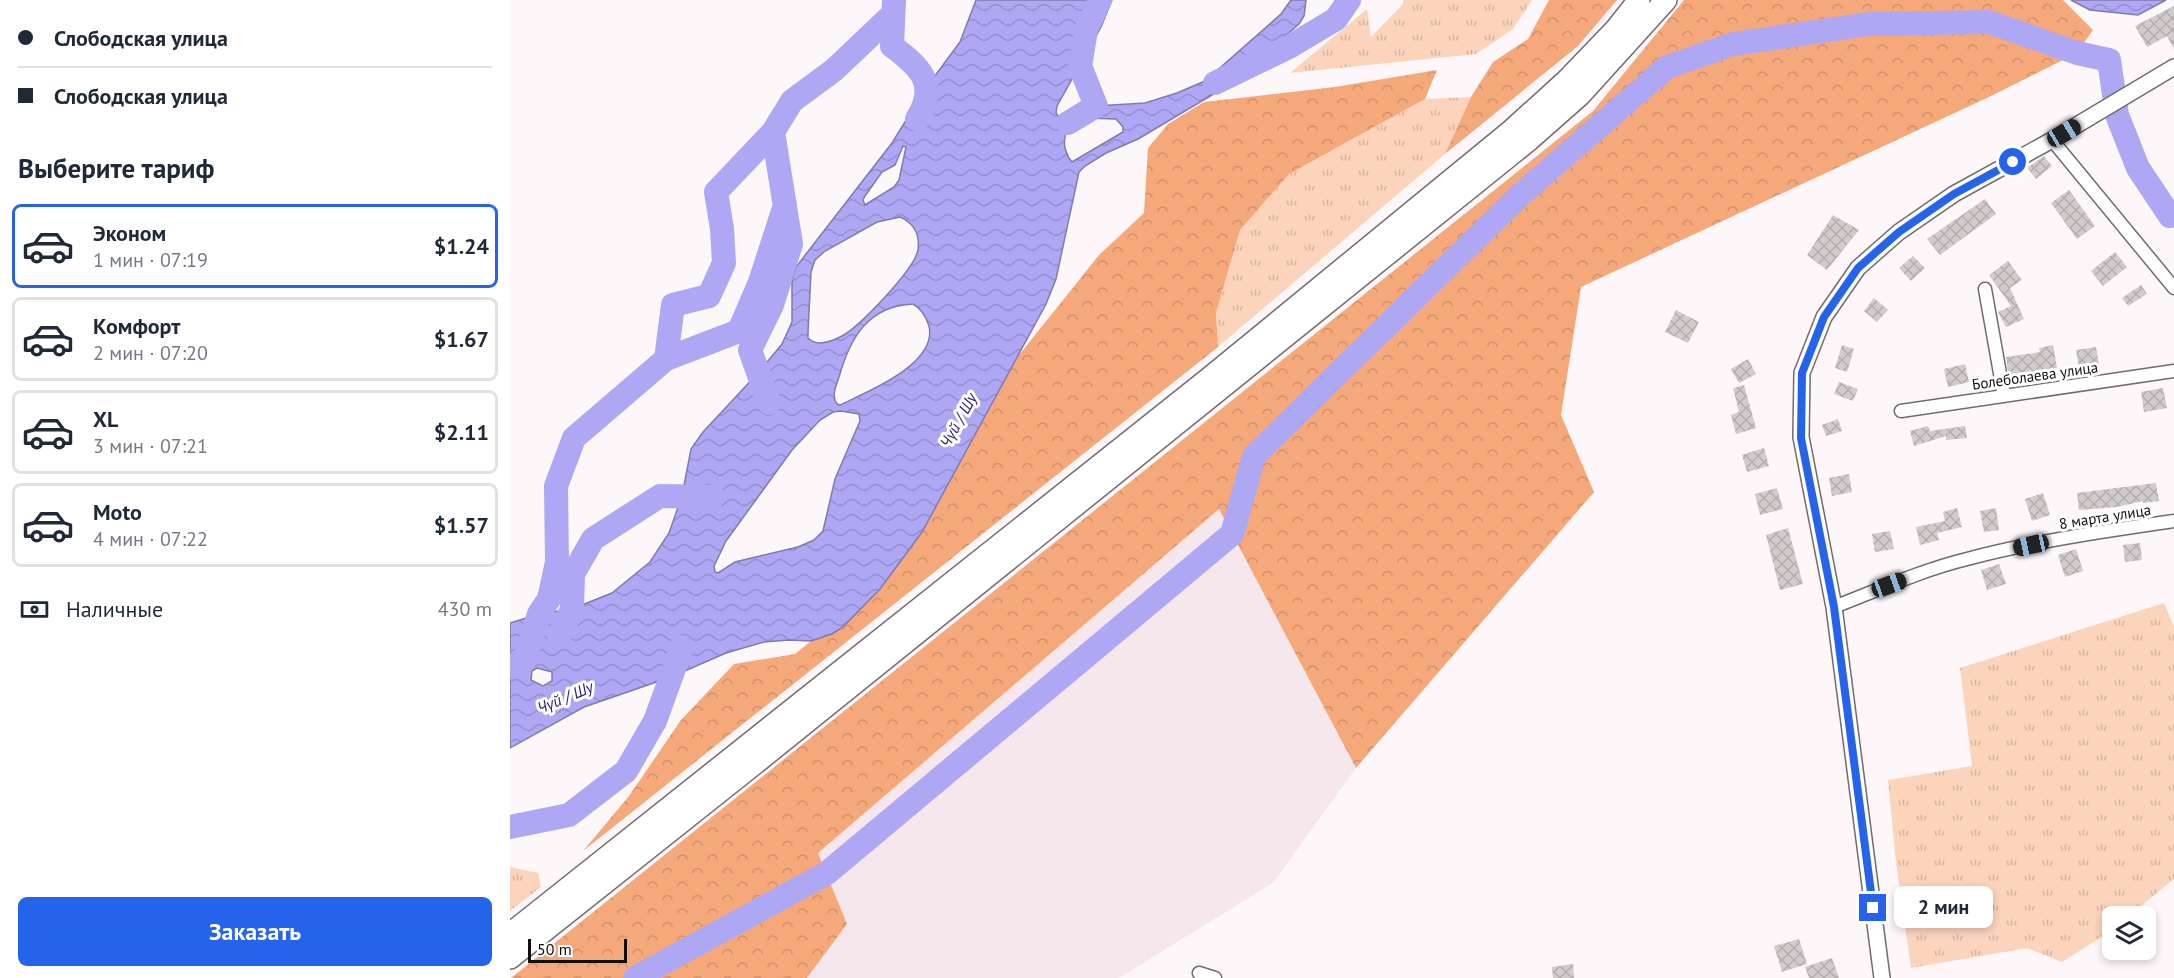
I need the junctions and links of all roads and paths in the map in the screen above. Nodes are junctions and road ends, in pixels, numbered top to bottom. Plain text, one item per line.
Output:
1 (1639, 0) edge
2 (1666, 0) edge
3 (2174, 67) edge
4 (2052, 140) junction
5 (2174, 288) edge
6 (1985, 289) dead end
7 (2174, 371) edge
8 (2004, 396) junction
9 (1901, 411) dead end
10 (2174, 521) edge
11 (1834, 607) junction
12 (510, 934) edge
13 (510, 958) edge
14 (1199, 973) dead end
15 (1215, 978) edge
16 (1882, 978) edge

1 - 12 highway
2 - 13 highway
3 - 4 street
4 - 5 street
4 - 11 street
6 - 8 street
7 - 8 street, Болеболаева улица
8 - 9 street, Болеболаева улица
10 - 11 street, 8 марта улица
11 - 16 street
14 - 15 street

